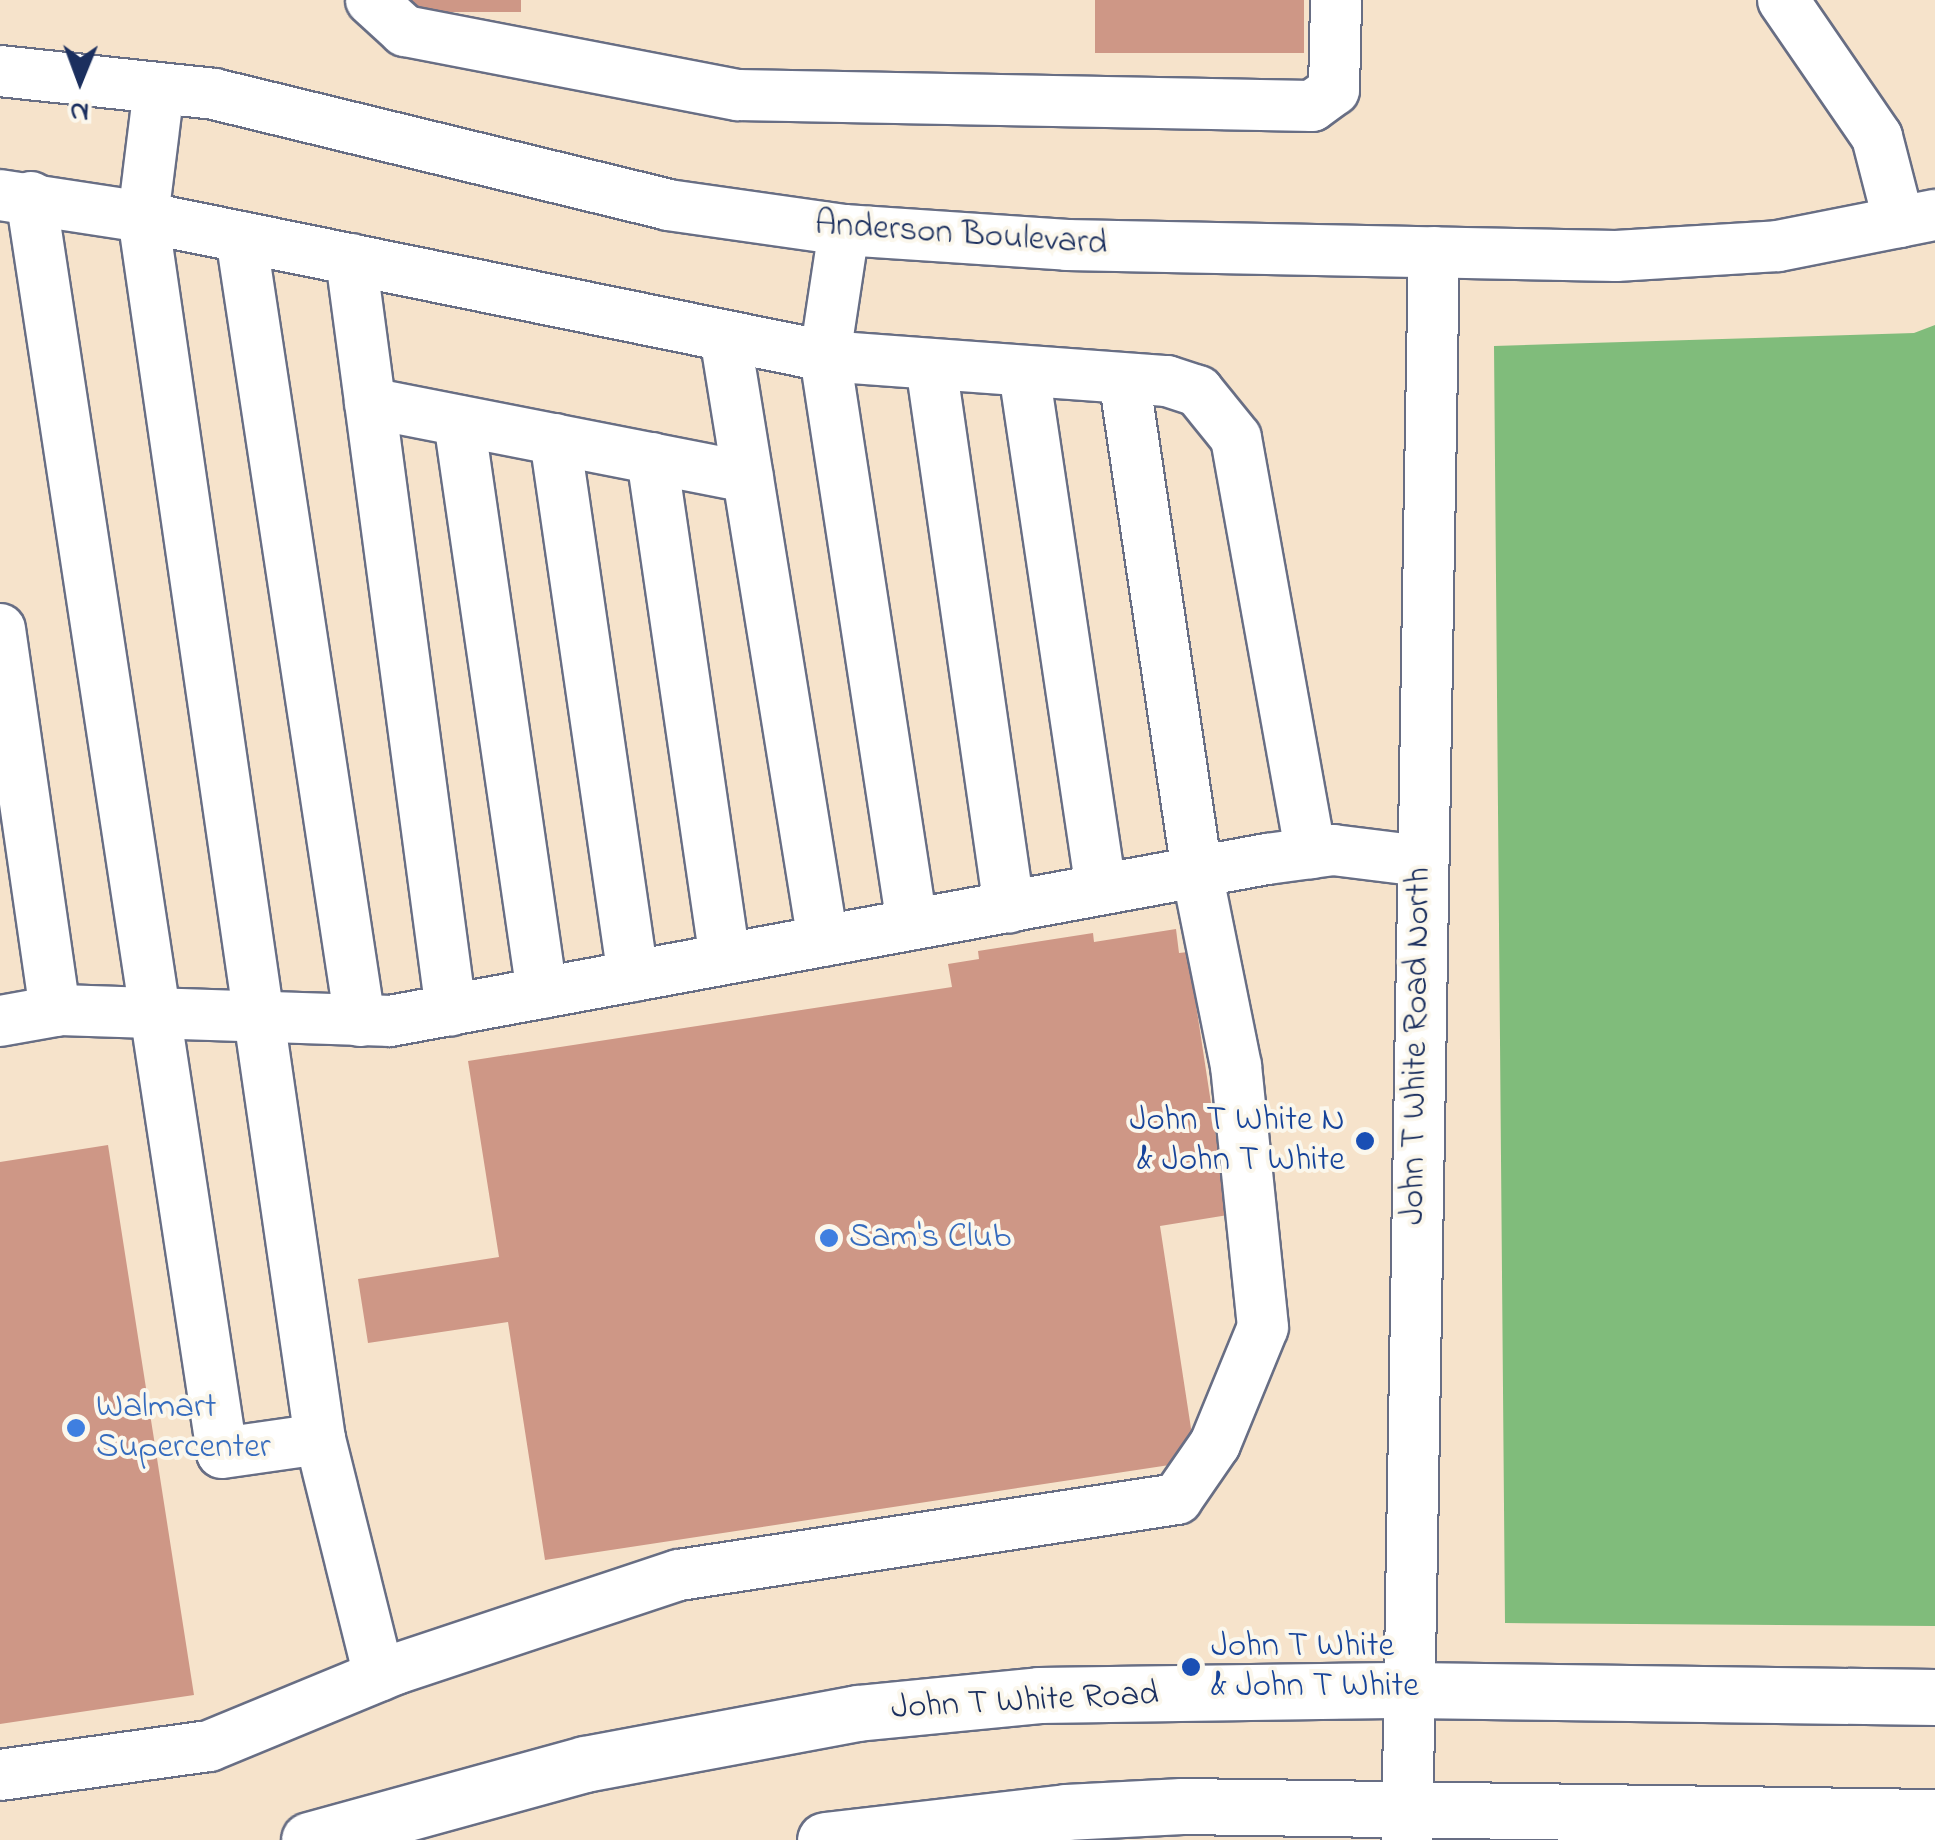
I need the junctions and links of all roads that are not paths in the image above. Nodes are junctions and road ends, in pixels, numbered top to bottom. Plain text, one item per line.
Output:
1 (371, 0) edge
2 (1336, 0) edge
3 (1783, 0) edge
4 (0, 71) edge
5 (159, 88) junction
6 (16, 196) edge
7 (143, 217) junction
8 (1917, 218) edge
9 (844, 230) junction
10 (240, 237) junction
11 (1434, 252) junction
12 (352, 259) junction
13 (725, 336) junction
14 (825, 356) junction
15 (931, 365) junction
16 (1024, 372) junction
17 (1124, 378) junction
18 (370, 404) junction
19 (459, 421) junction
20 (554, 439) junction
21 (652, 458) junction
22 (748, 476) junction
23 (0, 630) edge
24 (1312, 853) junction
25 (1421, 861) junction
26 (1197, 872) junction
27 (1101, 890) junction
28 (1009, 907) junction
29 (912, 924) junction
30 (823, 942) junction
31 (725, 959) junction
32 (633, 976) junction
33 (542, 993) junction
34 (451, 1010) junction
35 (56, 1012) junction
36 (155, 1015) junction
37 (260, 1020) junction
38 (360, 1021) junction
39 (0, 1022) edge
40 (320, 1439) junction
41 (379, 1676) junction
42 (1411, 1690) junction
43 (1935, 1696) edge
44 (0, 1775) edge
45 (1580, 1810) junction
46 (1935, 1817) edge
47 (1408, 1824) edge
48 (309, 1840) edge
49 (825, 1840) edge
50 (1510, 1840) edge

1 - 2 street
3 - 8 street
4 - 5 street, Anderson Boulevard
5 - 7 street
5 - 9 street, Anderson Boulevard
6 - 7 street
6 - 36 street
7 - 10 street
7 - 37 street
8 - 11 street, Anderson Boulevard
9 - 11 street, Anderson Boulevard
9 - 14 street
10 - 12 street
10 - 38 street
11 - 25 street, John T White Road North
12 - 13 street
12 - 18 street
13 - 14 street
13 - 22 street
14 - 15 street
14 - 29 street
15 - 16 street
15 - 28 street
16 - 17 street
16 - 27 street
17 - 24 street
17 - 26 street
18 - 19 street
18 - 34 street
19 - 20 street
19 - 33 street
20 - 21 street
20 - 32 street
21 - 22 street
21 - 31 street
22 - 30 street
23 - 35 street
24 - 25 street
24 - 26 street
25 - 42 street, John T White Road North
26 - 27 street
26 - 41 street
27 - 28 street
28 - 29 street
29 - 30 street
30 - 31 street
31 - 32 street
32 - 33 street
33 - 34 street
34 - 38 street
35 - 36 street
35 - 39 street
36 - 37 street
36 - 40 street
37 - 38 street
37 - 40 street
40 - 41 street
41 - 44 street
42 - 43 main road, John T White Road
42 - 47 street, John T White Road North
42 - 48 main road, John T White Road
45 - 46 main road
45 - 47 main road
45 - 50 main road
47 - 49 main road

